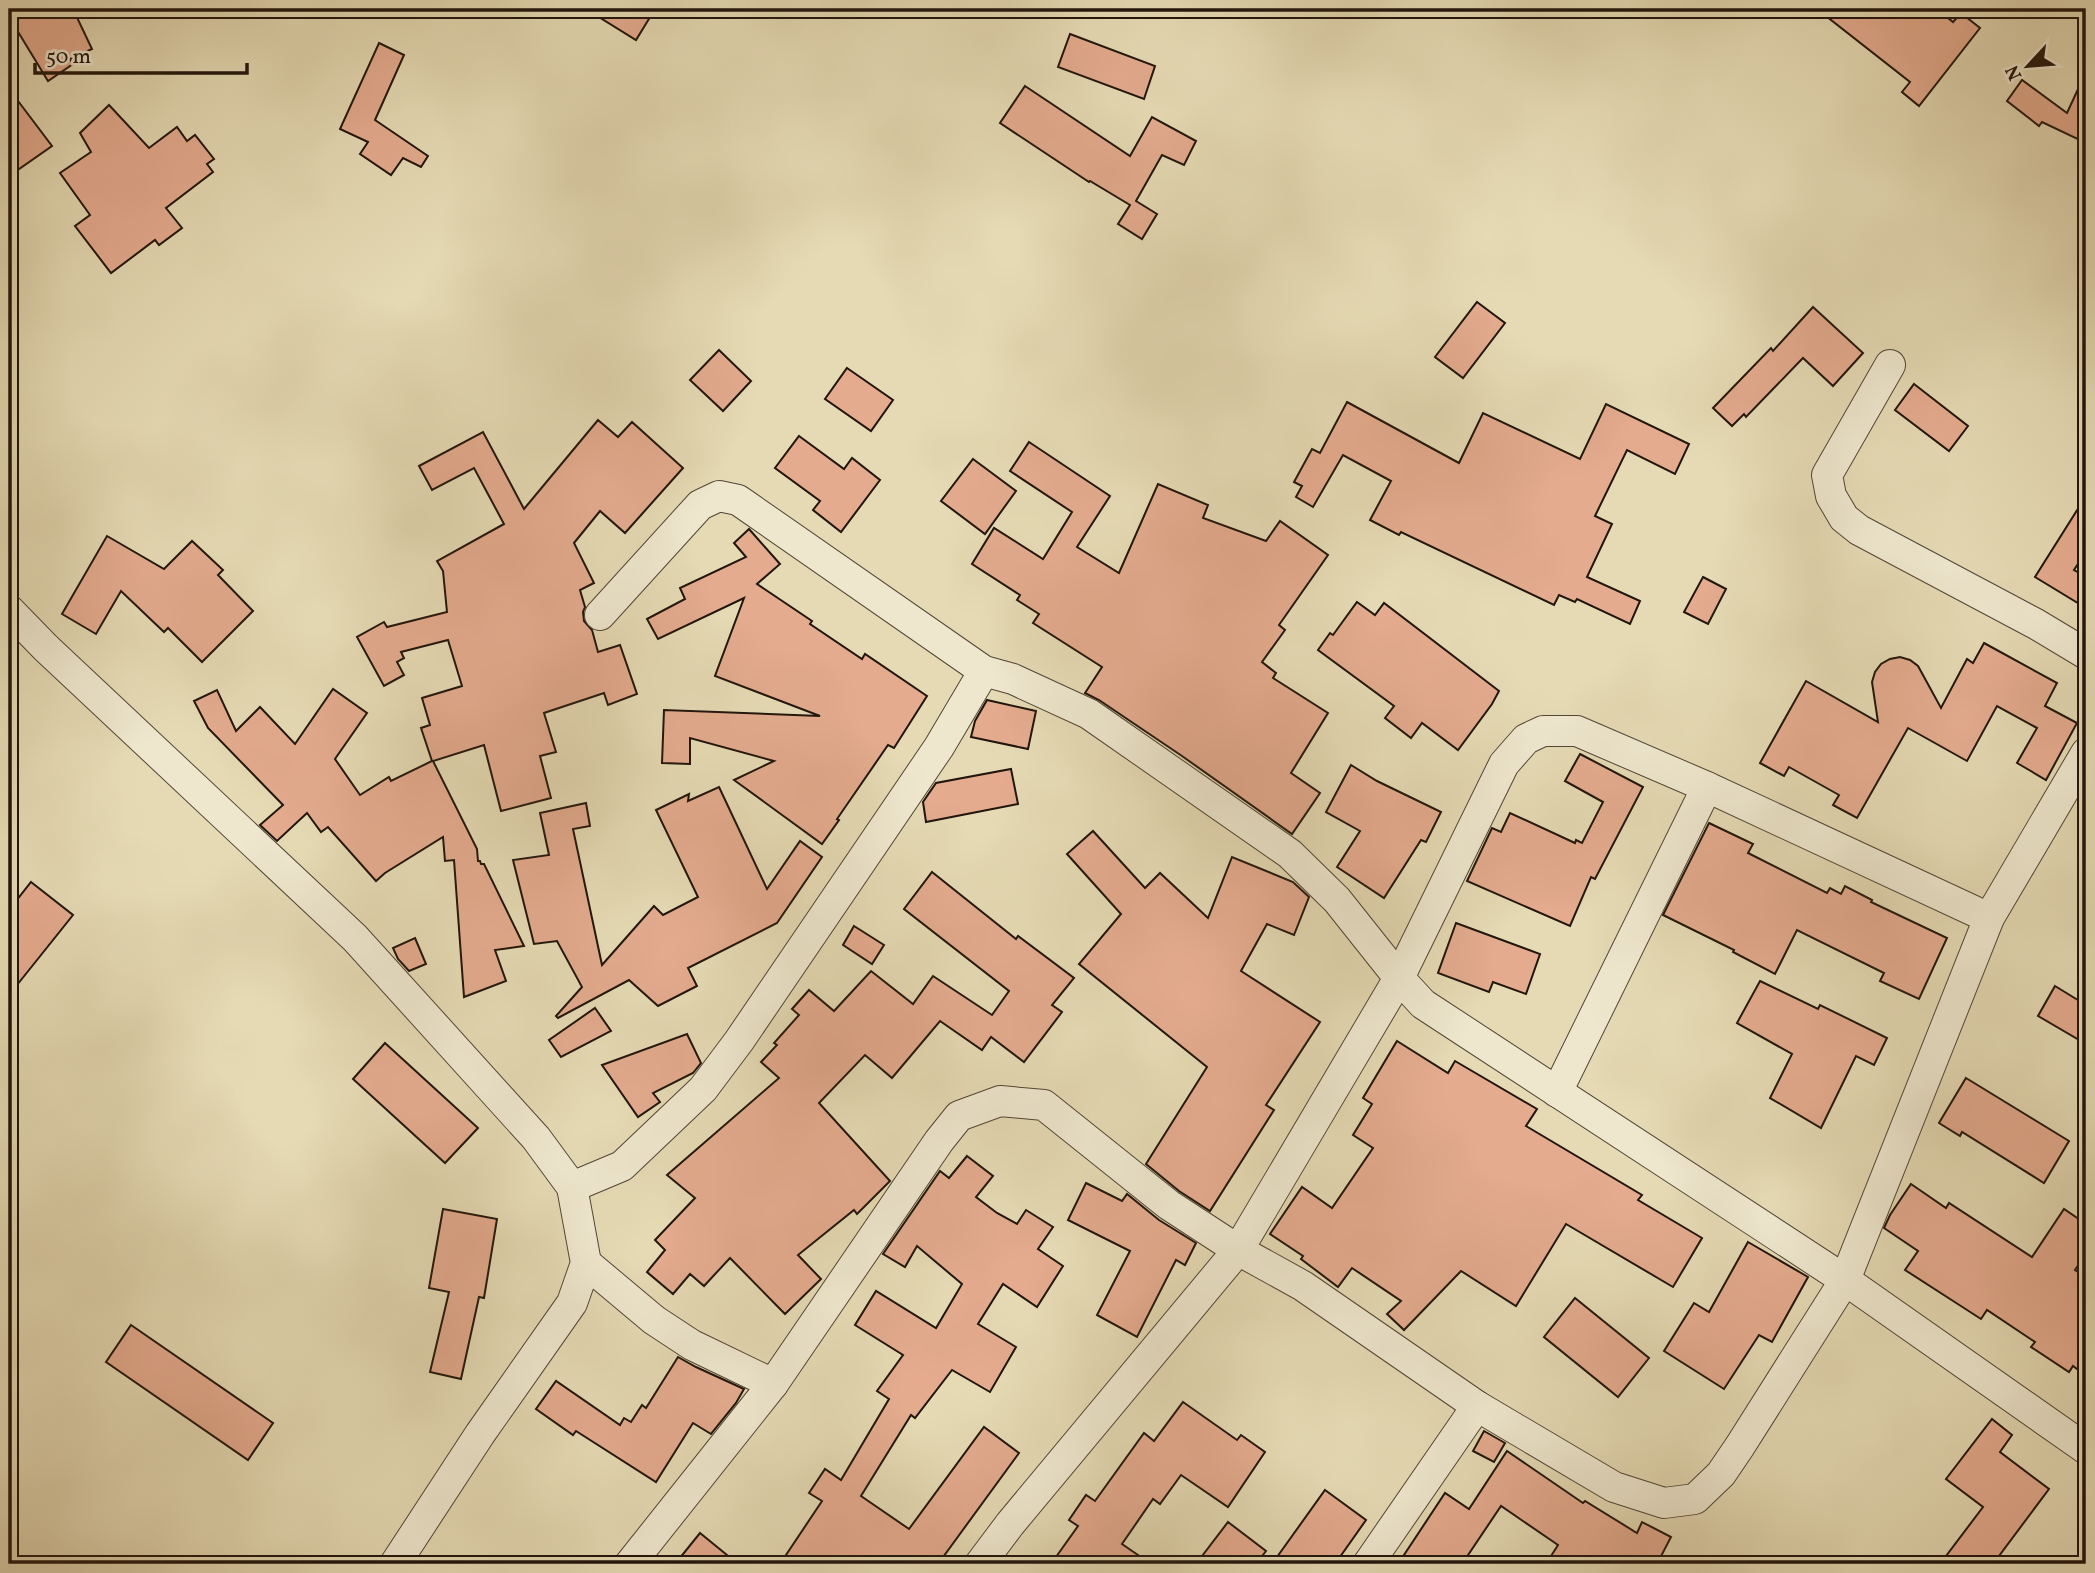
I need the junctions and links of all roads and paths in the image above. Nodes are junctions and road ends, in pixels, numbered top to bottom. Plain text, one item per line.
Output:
1 (1890, 365) dead end
2 (9, 610) edge
3 (600, 615) dead end
4 (2086, 654) edge
5 (984, 671) junction
6 (2086, 754) edge
7 (1707, 787) junction
8 (1989, 918) junction
9 (1399, 978) junction
10 (1557, 1092) junction
11 (572, 1187) junction
12 (1238, 1250) junction
13 (586, 1263) junction
14 (1845, 1280) junction
15 (774, 1384) junction
16 (1477, 1406) junction
17 (2086, 1449) edge
18 (395, 1564) edge
19 (630, 1564) edge
20 (981, 1564) edge
21 (1368, 1564) edge

1 - 4 street
2 - 11 street
3 - 5 street
5 - 9 street
5 - 11 street
6 - 8 street
7 - 8 street
7 - 9 street
7 - 10 street
8 - 14 street
9 - 10 street
9 - 12 street
10 - 14 street
11 - 13 street
12 - 15 street
12 - 16 street
12 - 20 street
13 - 15 street
13 - 18 street
14 - 16 street
14 - 17 street
15 - 19 street
16 - 21 street

